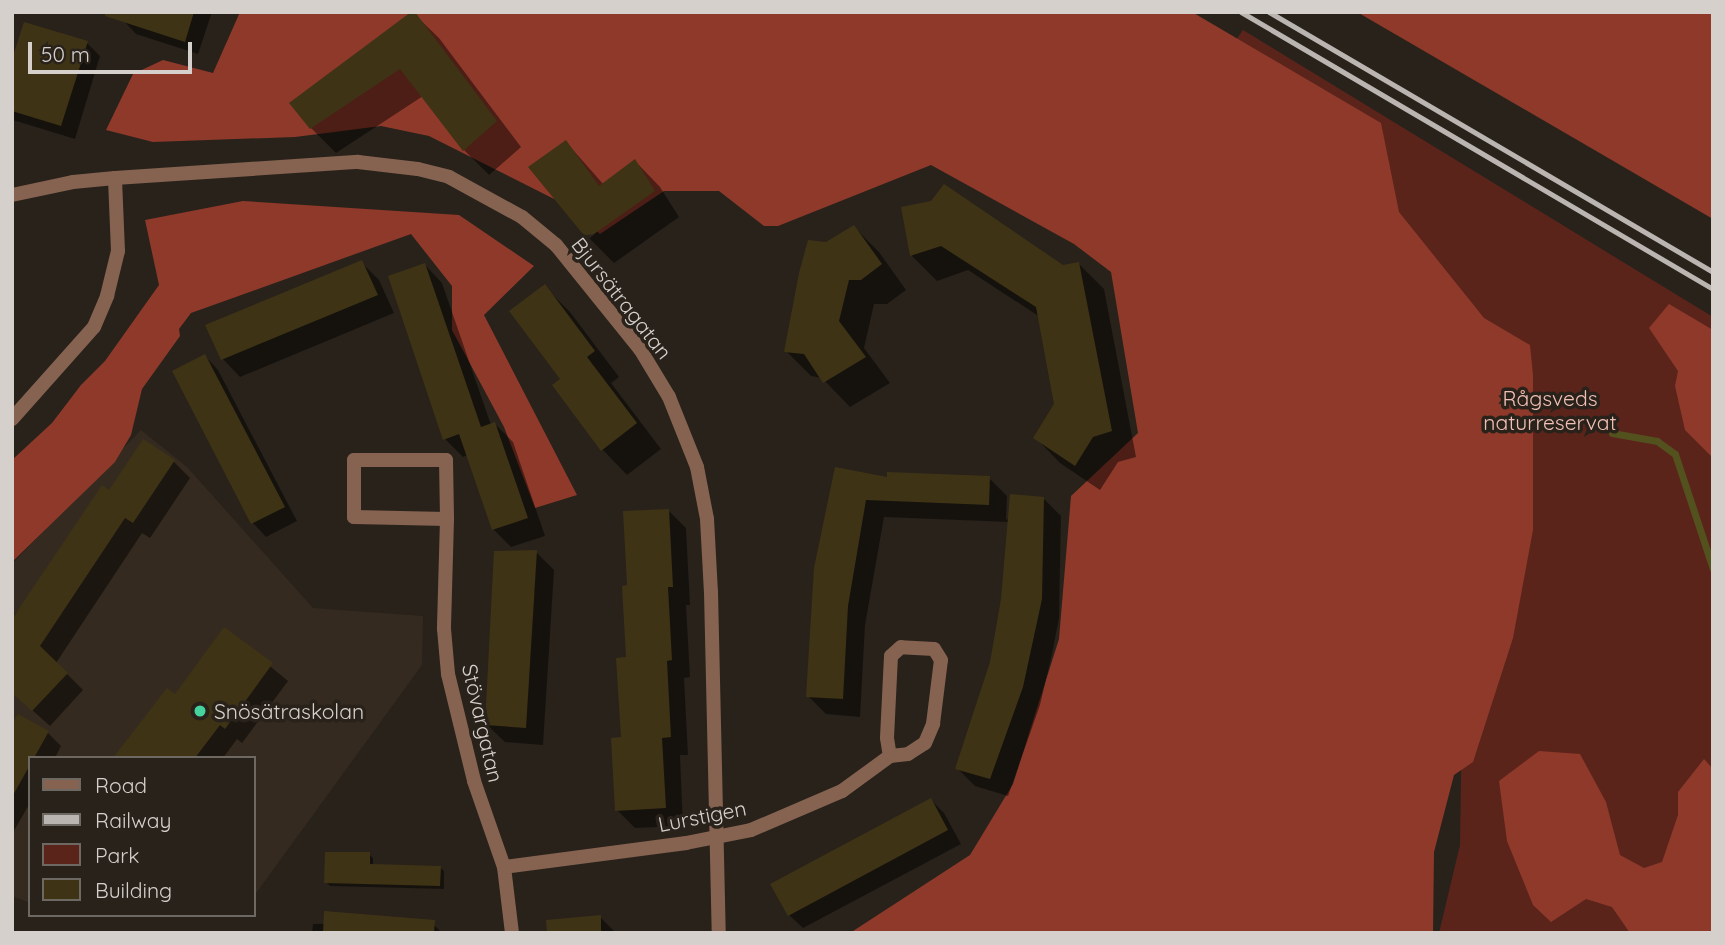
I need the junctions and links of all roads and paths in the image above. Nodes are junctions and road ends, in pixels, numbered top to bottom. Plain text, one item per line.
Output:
1 (115, 178) junction
2 (12, 195) edge
3 (12, 419) edge
4 (447, 519) junction
5 (890, 757) junction
6 (716, 837) junction
7 (504, 867) junction
8 (512, 933) edge
9 (719, 933) edge

1 - 2 street, Bjursätragatan
1 - 3 street
1 - 6 street, Bjursätragatan
4 - 4 street, Stövargatan
4 - 7 street, Stövargatan
5 - 5 street, Lurstigen
5 - 6 street, Lurstigen
6 - 7 street, Lurstigen
6 - 9 street, Bjursätragatan
7 - 8 street, Stövargatan

